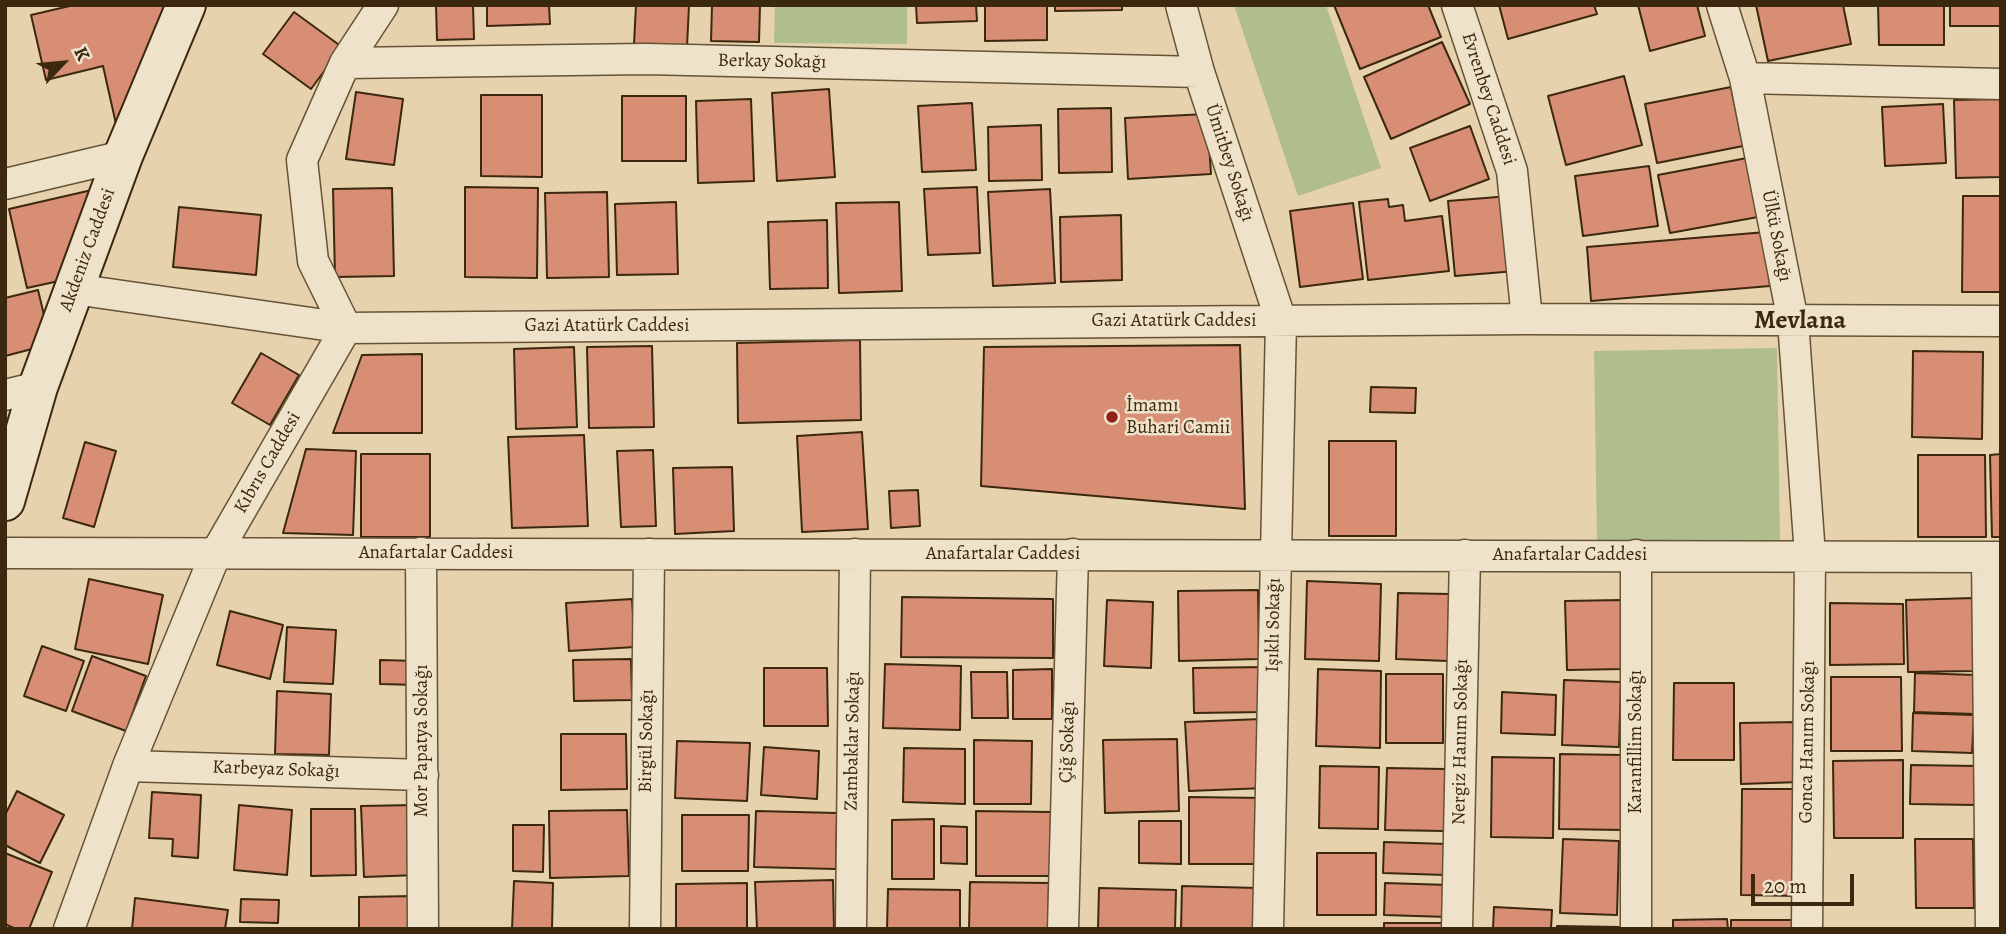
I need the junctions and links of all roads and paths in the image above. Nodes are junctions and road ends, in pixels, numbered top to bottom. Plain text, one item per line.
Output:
1 (186, 5) edge
2 (383, 5) edge
3 (1181, 5) edge
4 (1457, 5) edge
5 (1722, 5) edge
6 (345, 63) junction
7 (1199, 72) junction
8 (1745, 78) junction
9 (2001, 84) edge
10 (123, 156) junction
11 (5, 184) edge
12 (74, 289) junction
13 (1527, 319) junction
14 (1281, 321) junction
15 (1793, 321) junction
16 (2001, 321) edge
17 (346, 328) junction
18 (21, 391) edge
19 (5, 501) edge
20 (5, 553) edge
21 (216, 553) junction
22 (421, 553) junction
23 (649, 554) junction
24 (855, 554) junction
25 (1073, 554) junction
26 (1275, 555) junction
27 (1465, 555) junction
28 (1636, 555) junction
29 (1810, 555) junction
30 (1994, 557) edge
31 (128, 766) junction
32 (423, 775) junction
33 (69, 929) edge
34 (423, 929) edge
35 (645, 929) edge
36 (851, 929) edge
37 (1063, 929) edge
38 (1268, 929) edge
39 (1457, 929) edge
40 (1636, 929) edge
41 (1807, 929) edge
42 (1991, 929) edge

1 - 10 street, Akdeniz Caddesi
2 - 6 street
3 - 7 street, Ümitbey Sokağı
4 - 13 street, Evrenbey Caddesi
5 - 8 street, Ülkü Sokağı
6 - 7 street, Berkay Sokağı
6 - 17 street
7 - 14 street, Ümitbey Sokağı
8 - 9 street
8 - 15 street, Ülkü Sokağı
10 - 11 street
10 - 12 street, Akdeniz Caddesi
12 - 17 street, Gazi Atatürk Caddesi
12 - 18 street, Akdeniz Caddesi
13 - 14 street, Gazi Atatürk Caddesi
13 - 15 street, Gazi Atatürk Caddesi
14 - 17 street, Gazi Atatürk Caddesi
14 - 26 street, Işıklı Sokağı
15 - 16 street, Gazi Atatürk Caddesi
15 - 29 street, Ülkü Sokağı
17 - 21 street, Kıbrıs Caddesi
18 - 19 street, Akdeniz Caddesi
20 - 21 street, Anafartalar Caddesi
21 - 22 street, Anafartalar Caddesi
21 - 31 street, Kıbrıs Caddesi
22 - 23 street, Anafartalar Caddesi
22 - 32 street, Mor Papatya Sokağı
23 - 24 street, Anafartalar Caddesi
23 - 35 street, Birgül Sokağı
24 - 25 street, Anafartalar Caddesi
24 - 36 street, Zambaklar Sokağı
25 - 26 street, Anafartalar Caddesi
25 - 37 street, Çiğ Sokağı
26 - 27 street, Anafartalar Caddesi
26 - 38 street, Işıklı Sokağı
27 - 28 street, Anafartalar Caddesi
27 - 39 street, Nergiz Hanım Sokağı
28 - 29 street, Anafartalar Caddesi
28 - 40 street, Karanfillim Sokağı
29 - 30 street, Anafartalar Caddesi
29 - 41 street, Gonca Hanım Sokağı
30 - 42 street
31 - 32 street, Karbeyaz Sokağı
31 - 33 street, Kıbrıs Caddesi
32 - 34 street, Mor Papatya Sokağı

